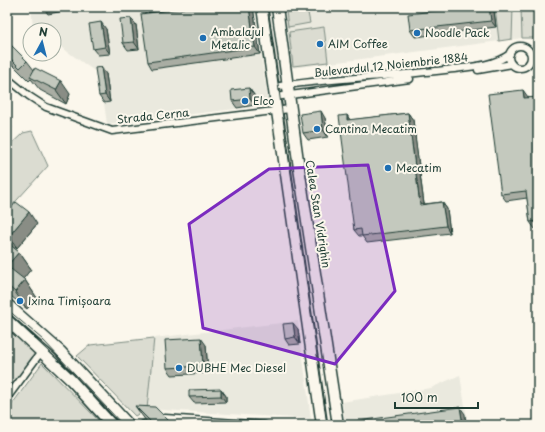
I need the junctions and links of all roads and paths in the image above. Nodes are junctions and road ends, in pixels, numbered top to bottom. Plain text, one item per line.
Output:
1 (262, 7) edge
2 (277, 7) edge
3 (530, 51) junction
4 (510, 54) junction
5 (538, 54) edge
6 (538, 60) edge
7 (530, 62) junction
8 (512, 64) junction
9 (7, 78) edge
10 (288, 90) junction
11 (274, 92) junction
12 (290, 110) junction
13 (277, 111) junction
14 (7, 304) edge
15 (7, 320) edge
16 (41, 352) junction
17 (7, 398) edge
18 (112, 425) edge
19 (129, 425) edge
20 (141, 425) edge
21 (265, 425) edge
22 (322, 425) edge
23 (338, 425) edge

1 - 11 main road
2 - 10 main road, Calea Stan Vidrighin
3 - 4 street
3 - 5 street
3 - 7 street
4 - 8 street
4 - 10 street, Bulevardul 12 Noiembrie 1884
6 - 7 street
7 - 8 street
8 - 10 street, Bulevardul 12 Noiembrie 1884
9 - 13 street, Strada Cerna
10 - 11 street, Bulevardul 12 Noiembrie 1884
10 - 11 street, Bulevardul 12 Noiembrie 1884
10 - 12 main road, Calea Stan Vidrighin
11 - 13 main road
12 - 13 street, Strada Cerna
12 - 23 main road, Calea Stan Vidrighin
13 - 22 main road
14 - 19 main road
15 - 16 main road
16 - 17 street
16 - 18 main road
20 - 21 street

